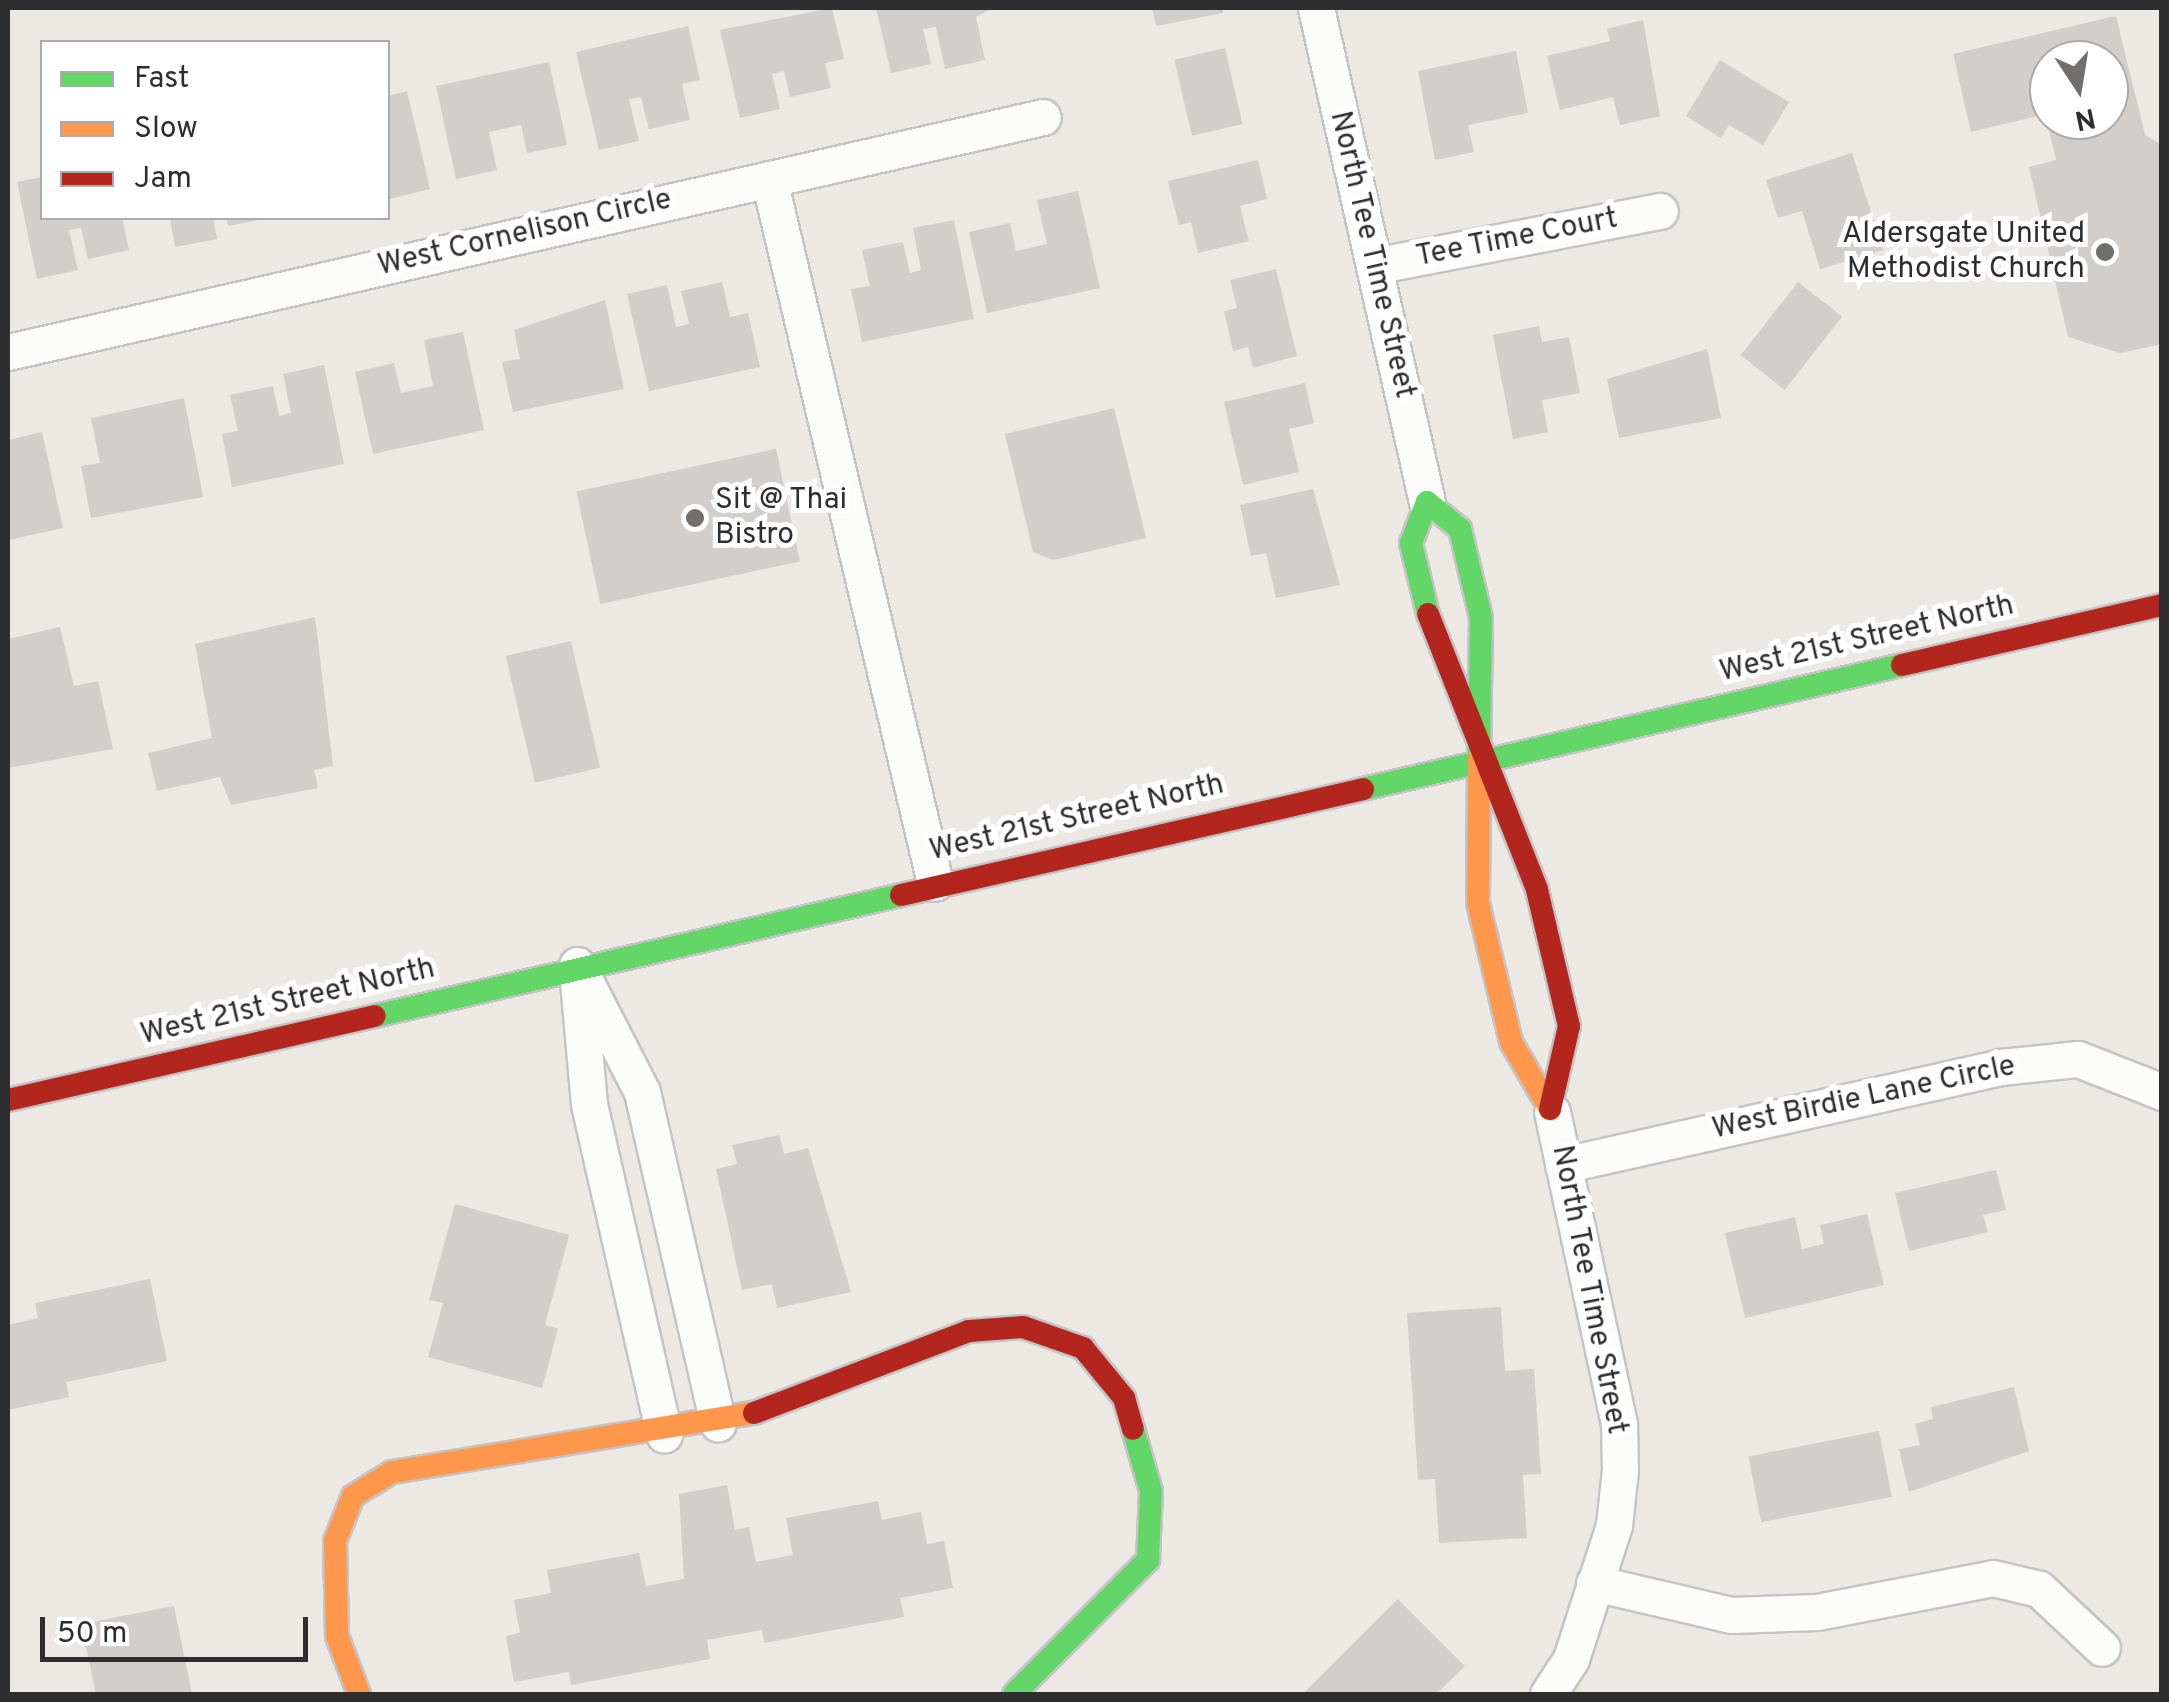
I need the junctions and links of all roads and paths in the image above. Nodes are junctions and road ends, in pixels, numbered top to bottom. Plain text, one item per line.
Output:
1 (1316, 8) edge
2 (1043, 117) dead end
3 (769, 179) junction
4 (1660, 211) dead end
5 (1374, 266) junction
6 (8, 352) edge
7 (1427, 502) junction
8 (2162, 605) edge
9 (1479, 758) junction
10 (936, 882) junction
11 (577, 966) junction
12 (2162, 1092) edge
13 (8, 1100) edge
14 (1552, 1112) junction
15 (1563, 1165) junction
16 (718, 1423) junction
17 (664, 1435) junction
18 (1594, 1583) junction
19 (2102, 1648) dead end
20 (359, 1694) edge
21 (1014, 1694) edge
22 (1548, 1694) edge

1 - 5 street, North Tee Time Street
2 - 3 street, West Cornelison Circle
3 - 6 street, West Cornelison Circle
3 - 10 street
4 - 5 street, Tee Time Court
5 - 7 street, North Tee Time Street
7 - 9 street, North Tee Time Street
7 - 9 street, North Tee Time Street
8 - 9 street, West 21st Street North
9 - 10 street, West 21st Street North
9 - 14 street, North Tee Time Street
9 - 14 street, North Tee Time Street
10 - 11 street, West 21st Street North
11 - 13 street, West 21st Street North
11 - 16 street
11 - 17 street
12 - 15 street, West Birdie Lane Circle
14 - 15 street, North Tee Time Street
15 - 18 street, North Tee Time Street
16 - 17 street
16 - 21 street
17 - 20 street
18 - 19 street
18 - 22 street, North Tee Time Street

